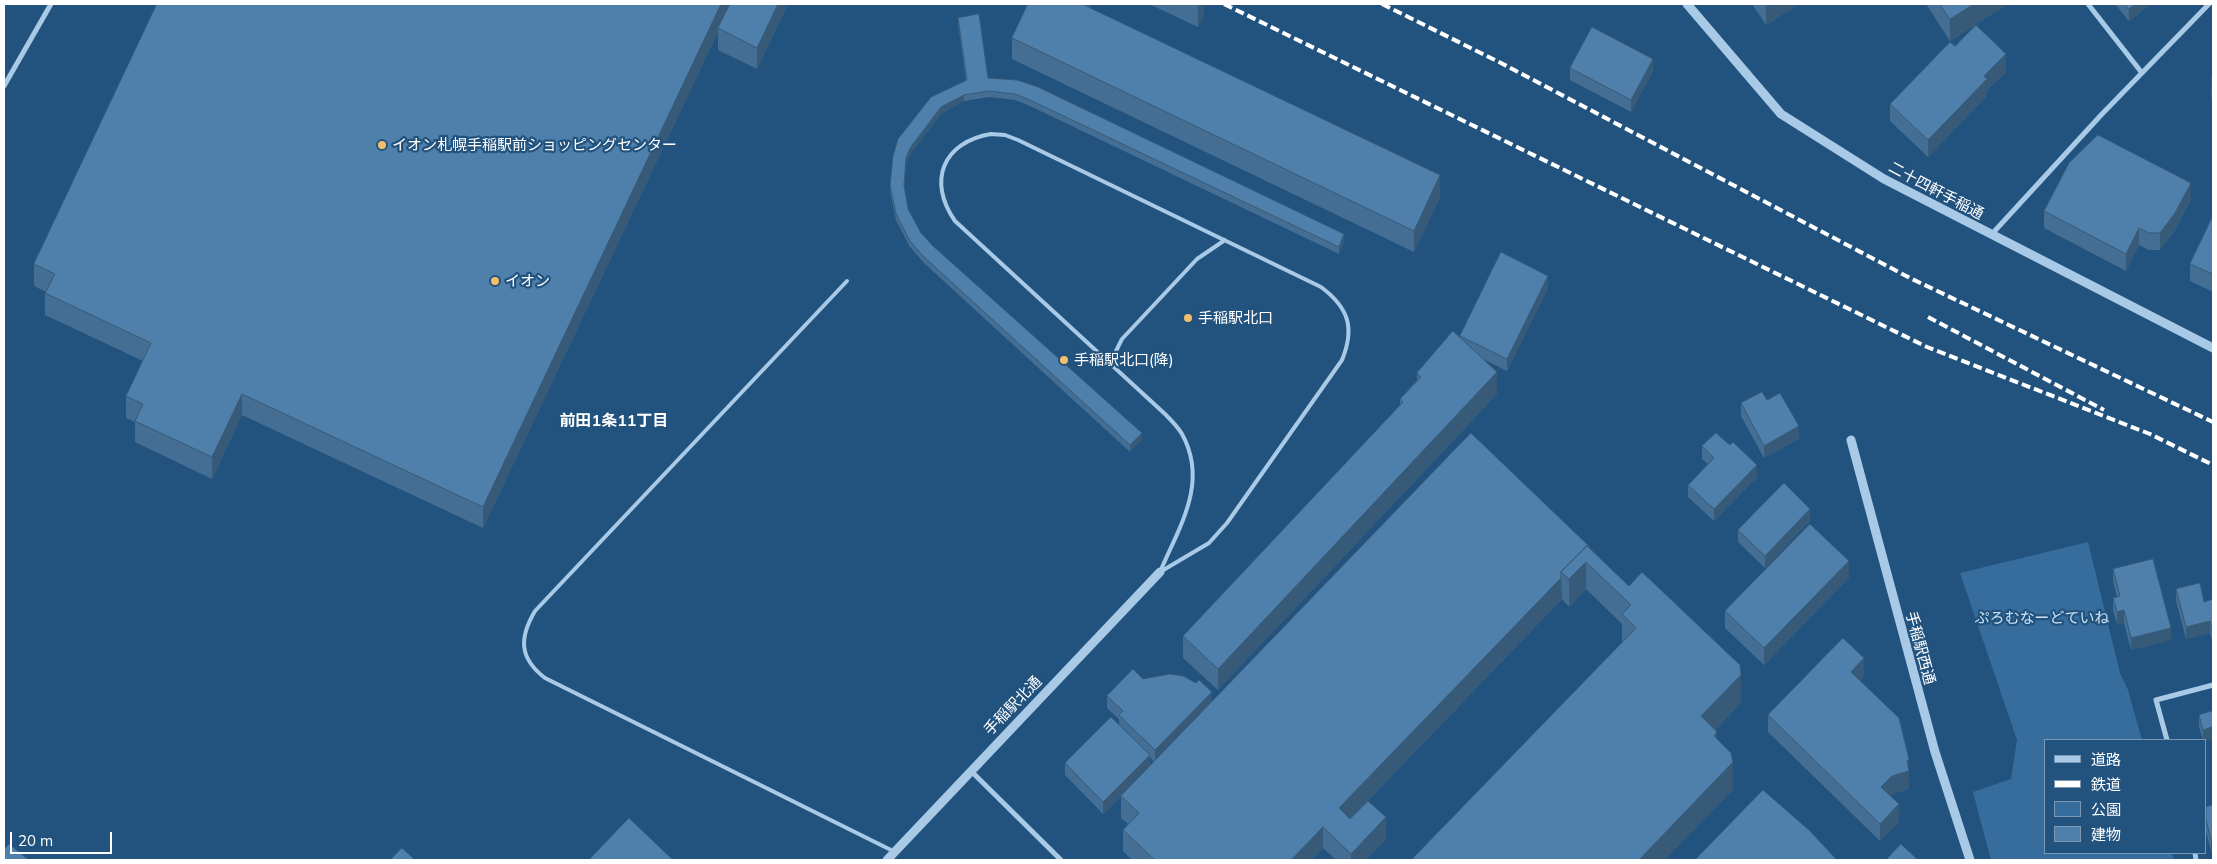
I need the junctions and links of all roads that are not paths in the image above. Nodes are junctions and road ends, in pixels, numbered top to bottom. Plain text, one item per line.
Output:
1 (51, 4) edge
2 (1687, 4) edge
3 (2088, 4) edge
4 (2209, 4) edge
5 (2142, 73) junction
6 (4, 86) edge
7 (1990, 235) junction
8 (1225, 240) junction
9 (847, 281) dead end
10 (2213, 348) edge
11 (1114, 366) junction
12 (1851, 440) dead end
13 (1160, 572) junction
14 (2213, 685) edge
15 (2167, 739) edge
16 (971, 771) junction
17 (895, 852) junction
18 (887, 860) edge
19 (1061, 860) edge
20 (1970, 860) edge

1 - 6 street
2 - 7 street, 二十四軒手稲通
3 - 5 street
4 - 5 street
5 - 7 street
7 - 10 street, 二十四軒手稲通
8 - 11 lane
8 - 11 lane
8 - 13 lane
9 - 17 lane
11 - 13 lane
12 - 20 street, 手稲駅西通
13 - 16 street, 手稲駅北通
14 - 15 street
16 - 17 street, 手稲駅北通
16 - 19 street
17 - 18 street, 手稲駅北通

